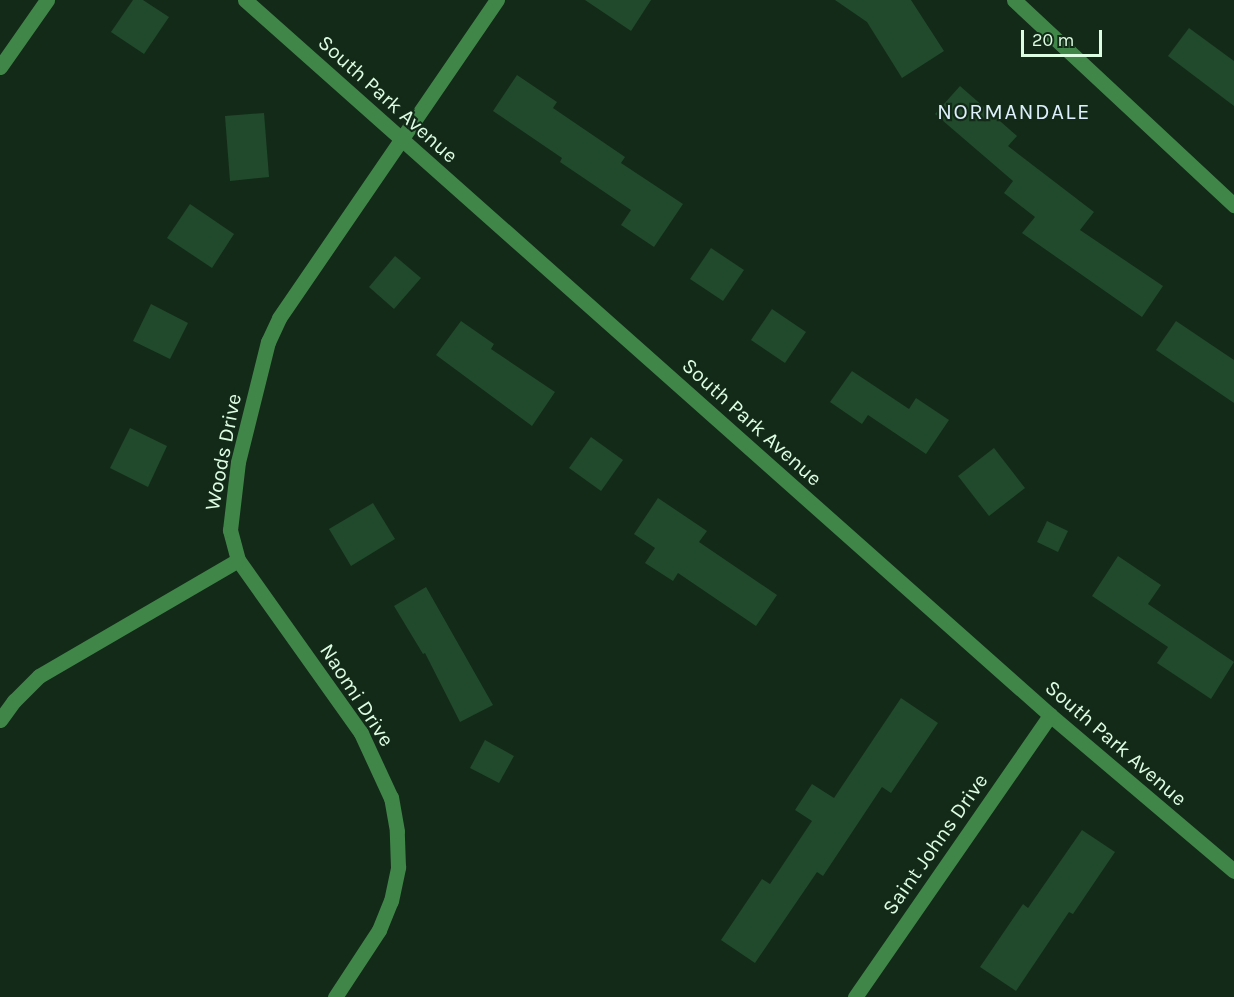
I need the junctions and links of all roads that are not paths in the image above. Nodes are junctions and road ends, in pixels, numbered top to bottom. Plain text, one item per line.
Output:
1 (48, 0) edge
2 (245, 0) edge
3 (497, 0) edge
4 (1014, 0) edge
5 (0, 67) edge
6 (401, 138) junction
7 (1234, 205) edge
8 (238, 560) junction
9 (1050, 715) junction
10 (0, 720) edge
11 (1234, 871) edge
12 (335, 997) edge
13 (855, 997) edge

1 - 5 street
2 - 6 street, South Park Avenue
3 - 6 street, Woods Drive
4 - 7 street
6 - 8 street, Woods Drive
6 - 9 street, South Park Avenue
8 - 10 street
8 - 12 street, Naomi Drive
9 - 11 street, South Park Avenue
9 - 13 street, Saint Johns Drive

